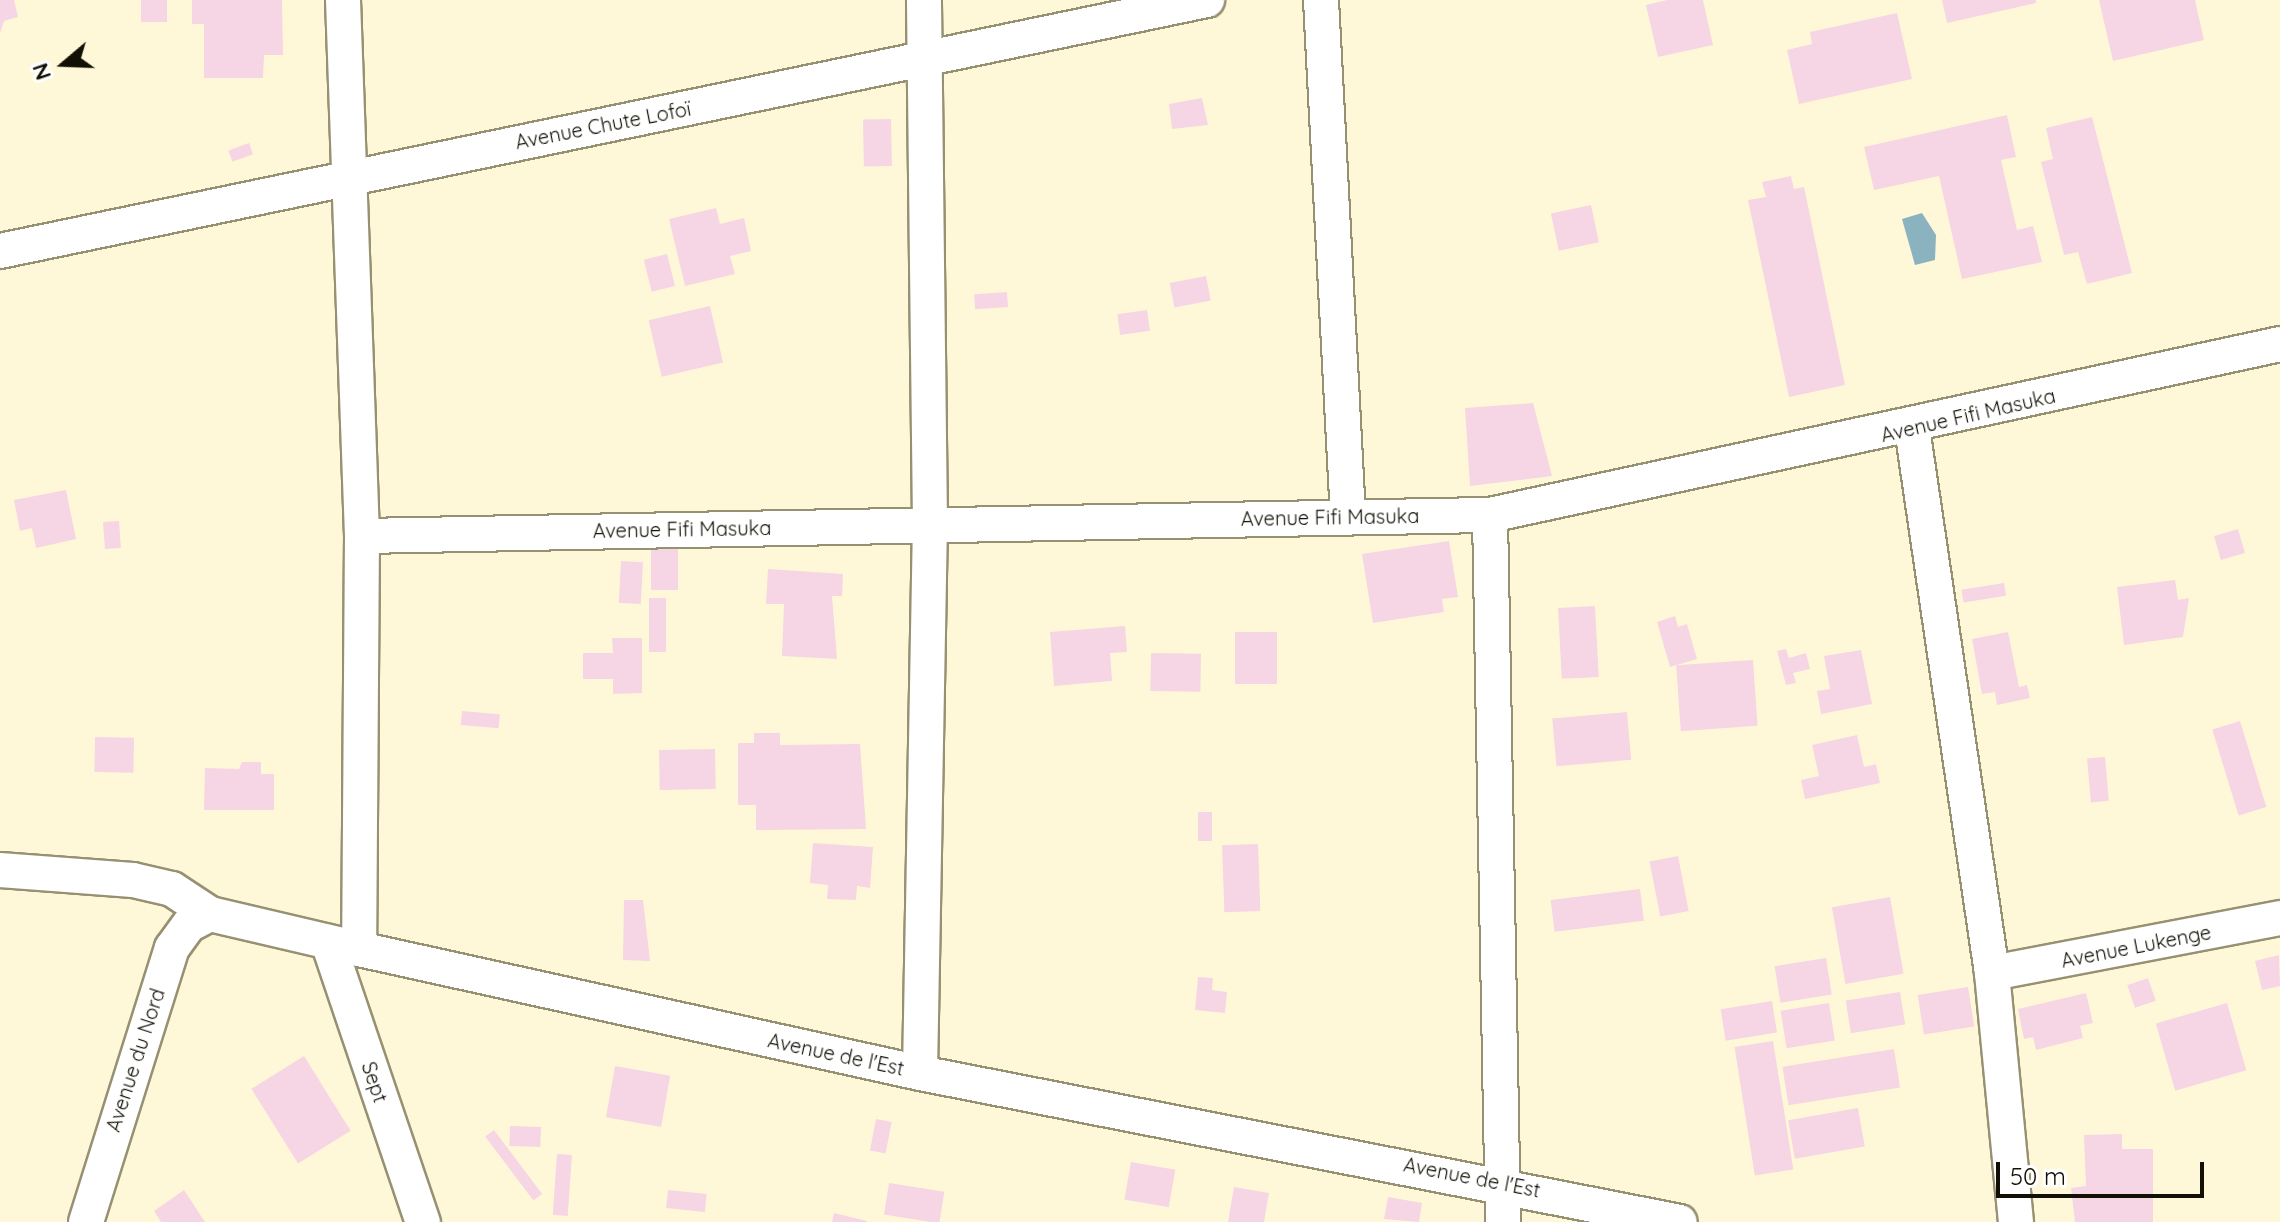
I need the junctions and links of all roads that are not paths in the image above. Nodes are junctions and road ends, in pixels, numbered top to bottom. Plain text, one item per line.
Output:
1 (343, 0) edge
2 (924, 0) edge
3 (1207, 0) edge
4 (1321, 0) edge
5 (926, 63) junction
6 (348, 174) junction
7 (0, 251) edge
8 (2280, 344) edge
9 (1912, 428) junction
10 (1490, 515) junction
11 (1348, 517) junction
12 (930, 524) junction
13 (362, 536) junction
14 (0, 870) edge
15 (210, 914) junction
16 (2280, 918) edge
17 (343, 946) junction
18 (1992, 973) junction
19 (920, 1073) junction
20 (1503, 1182) junction
21 (86, 1222) edge
22 (423, 1222) edge
23 (1503, 1222) edge
24 (1680, 1222) edge
25 (2016, 1222) edge

1 - 6 street, Sept
2 - 5 street
3 - 5 street, Avenue Chute Lofoï
4 - 11 street
5 - 6 street, Avenue Chute Lofoï
5 - 12 street
6 - 7 street, Avenue Chute Lofoï
6 - 13 street, Sept
8 - 9 street, Avenue Fifi Masuka
9 - 10 street, Avenue Fifi Masuka
9 - 18 street
10 - 11 street, Avenue Fifi Masuka
10 - 20 street
11 - 12 street, Avenue Fifi Masuka
12 - 13 street, Avenue Fifi Masuka
12 - 19 street
13 - 17 street, Sept
14 - 15 street, Avenue de l'Est
15 - 17 street, Avenue de l'Est
15 - 21 street, Avenue du Nord
16 - 18 street, Avenue Lukenge
17 - 19 street, Avenue de l'Est
17 - 22 street, Sept
18 - 25 street
19 - 20 street, Avenue de l'Est
20 - 23 street
20 - 24 street, Avenue de l'Est

